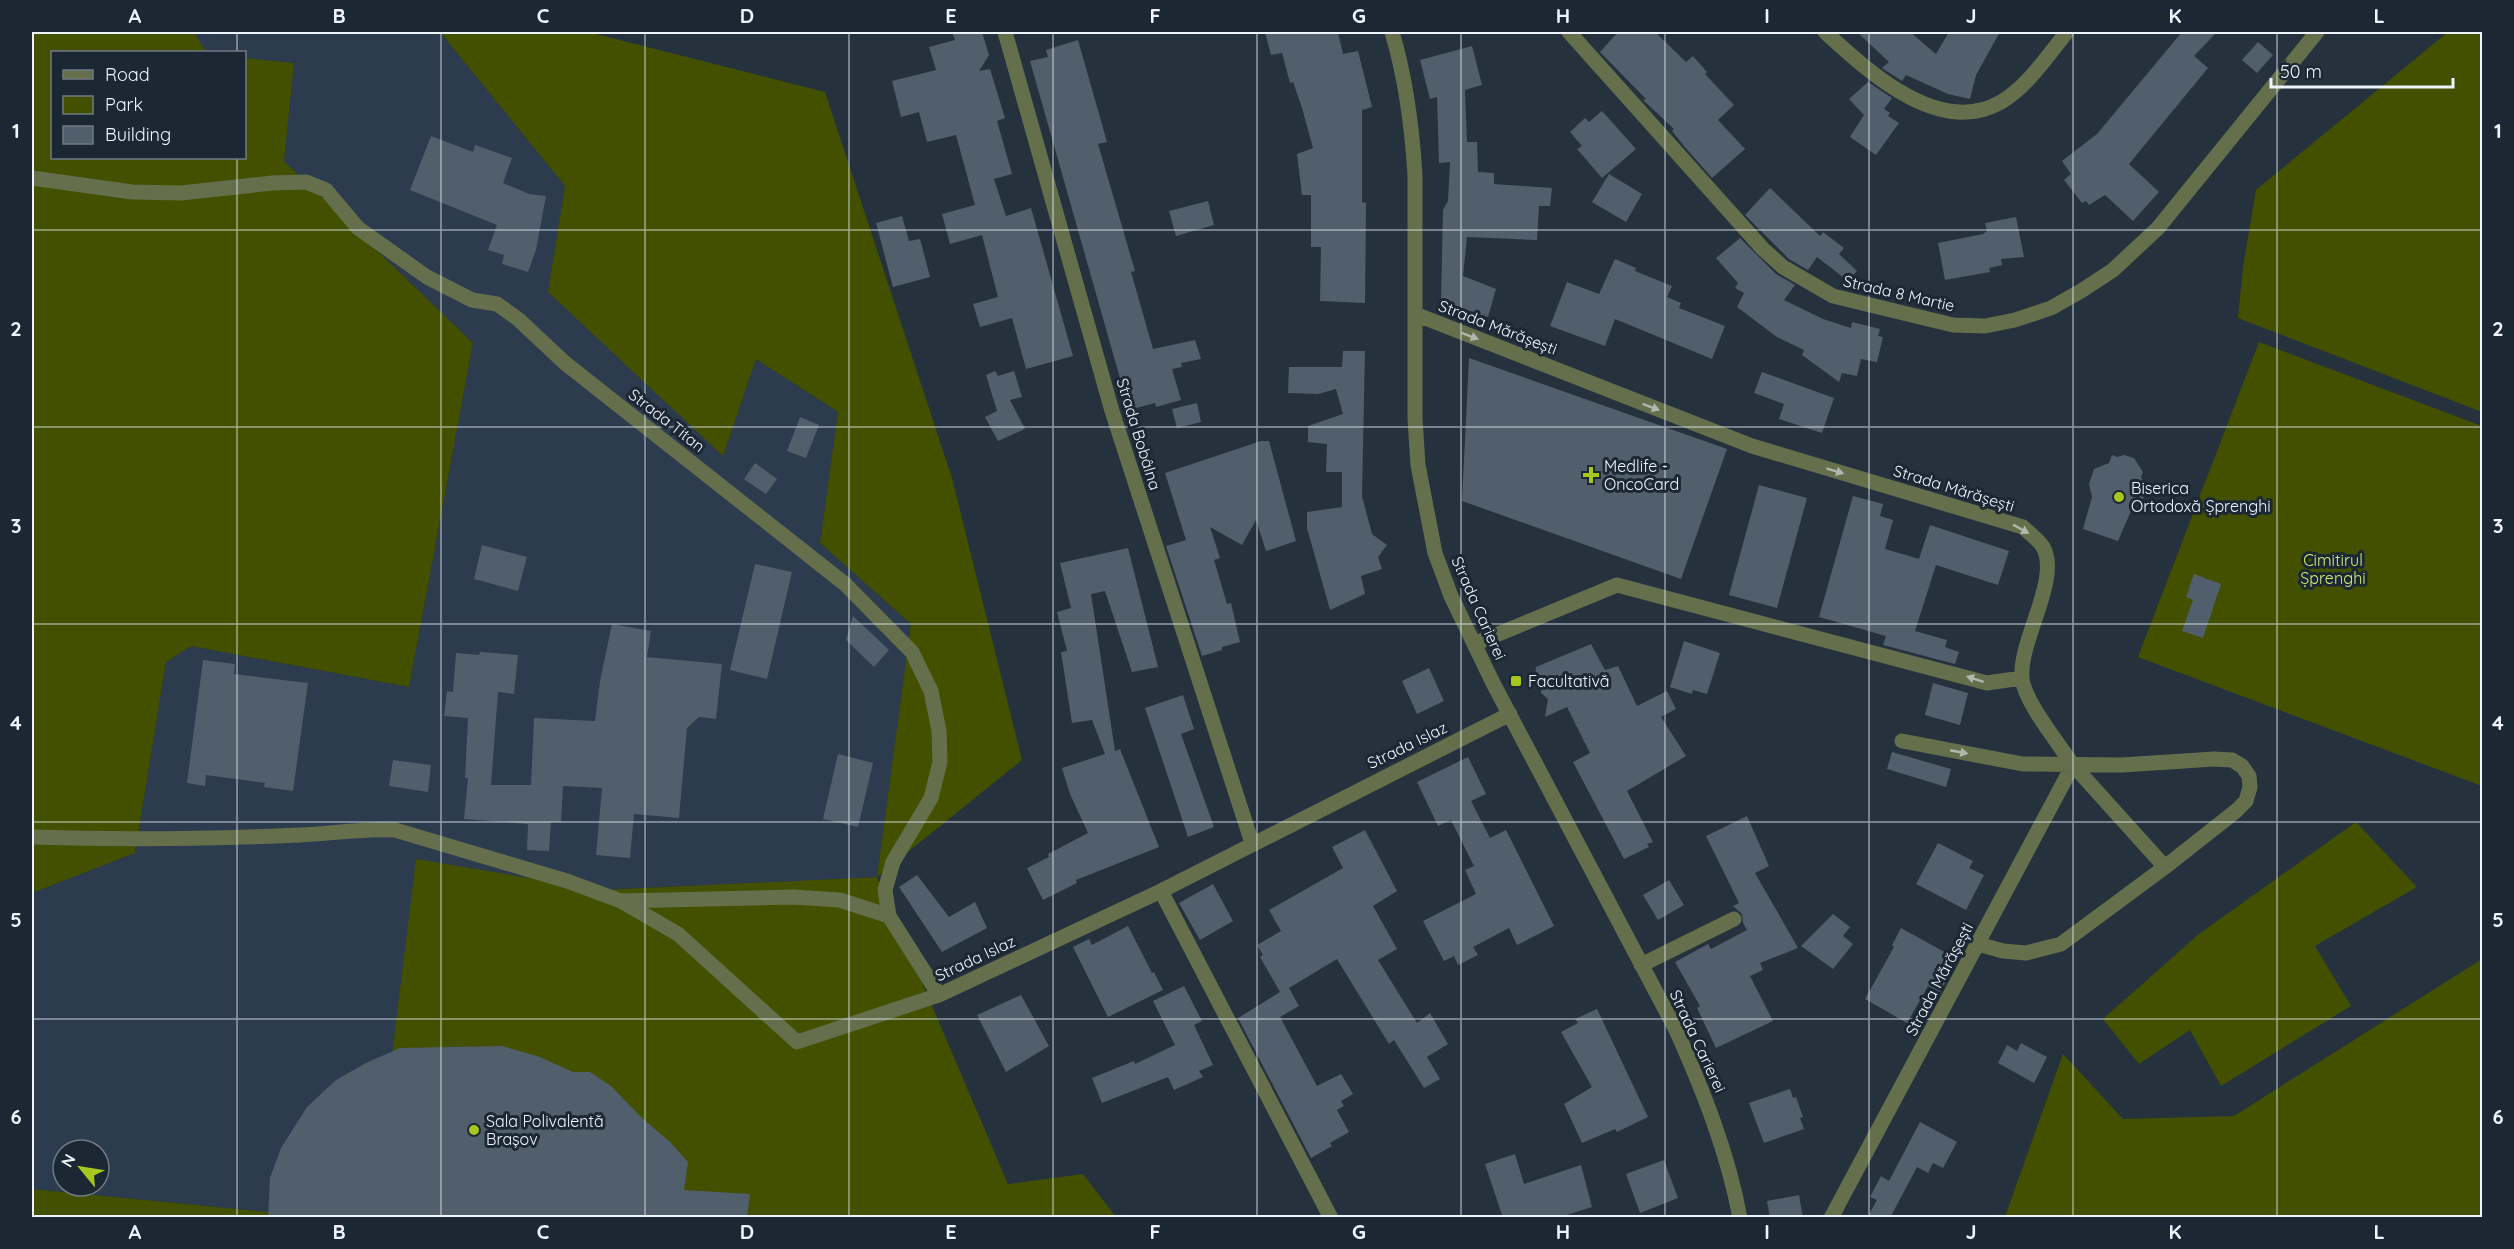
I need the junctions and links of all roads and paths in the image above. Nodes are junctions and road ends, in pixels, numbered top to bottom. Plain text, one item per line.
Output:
1 (1005, 32) edge
2 (1392, 32) edge
3 (1569, 32) edge
4 (1826, 32) edge
5 (2067, 32) edge
6 (2317, 32) edge
7 (32, 178) edge
8 (1415, 314) junction
9 (1474, 644) junction
10 (2022, 678) junction
11 (1510, 714) junction
12 (1902, 741) dead end
13 (2073, 765) junction
14 (32, 837) edge
15 (1252, 843) junction
16 (2165, 867) junction
17 (1161, 891) junction
18 (621, 901) junction
19 (889, 916) junction
20 (1734, 919) dead end
21 (1978, 944) junction
22 (1641, 965) junction
23 (939, 996) junction
24 (1737, 1217) edge
25 (1331, 1218) edge
26 (1831, 1218) edge

1 - 15 street, Strada Bobâlna
2 - 8 street, Strada Carierei
3 - 6 street, Strada 8 Martie
4 - 5 street
7 - 19 street, Strada Titan
8 - 9 street, Strada Carierei
8 -> 10 street, Strada Mărășești
10 -> 9 street
9 - 11 street, Strada Carierei
10 - 13 street
11 - 15 street, Strada Islaz
11 - 22 street, Strada Carierei
12 -> 13 street
13 - 16 street
13 - 16 street
13 - 21 street, Strada Mărășești
14 - 18 street
15 - 17 street, Strada Islaz
16 - 21 street
17 - 23 street, Strada Islaz
17 - 25 street
18 - 19 street
18 - 23 street, Strada Islaz
19 - 23 street, Strada Titan
20 - 22 street
21 - 26 street, Strada Mărășești
22 - 24 street, Strada Carierei

